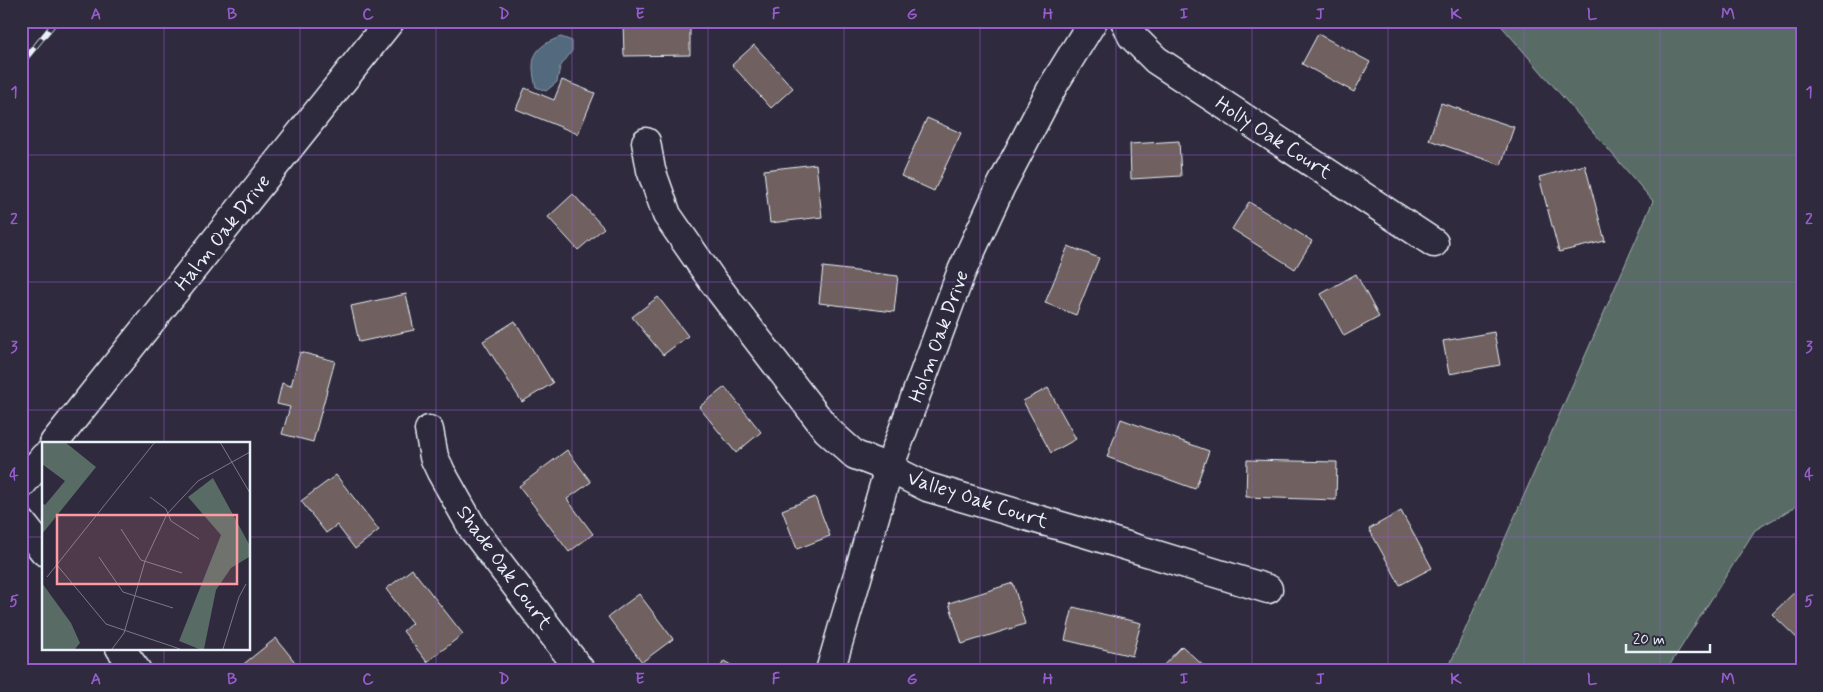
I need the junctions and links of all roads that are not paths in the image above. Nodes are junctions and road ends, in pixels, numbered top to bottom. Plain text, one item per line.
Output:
1 (390, 21) edge
2 (1093, 21) edge
3 (1125, 21) edge
4 (646, 142) dead end
5 (1434, 242) dead end
6 (429, 430) dead end
7 (55, 442) edge
8 (42, 459) edge
9 (889, 468) junction
10 (21, 485) edge
11 (21, 522) edge
12 (42, 548) edge
13 (1268, 589) dead end
14 (121, 650) edge
15 (137, 671) edge
16 (581, 671) edge
17 (830, 671) edge

1 - 7 street, Halm Oak Drive
2 - 9 street, Holm Oak Drive
3 - 5 street, Holly Oak Court
4 - 9 street, Valley Oak Court
6 - 16 street, Shade Oak Court
8 - 10 street
9 - 13 street, Valley Oak Court
9 - 17 street, Holm Oak Drive
11 - 12 street
14 - 15 street

